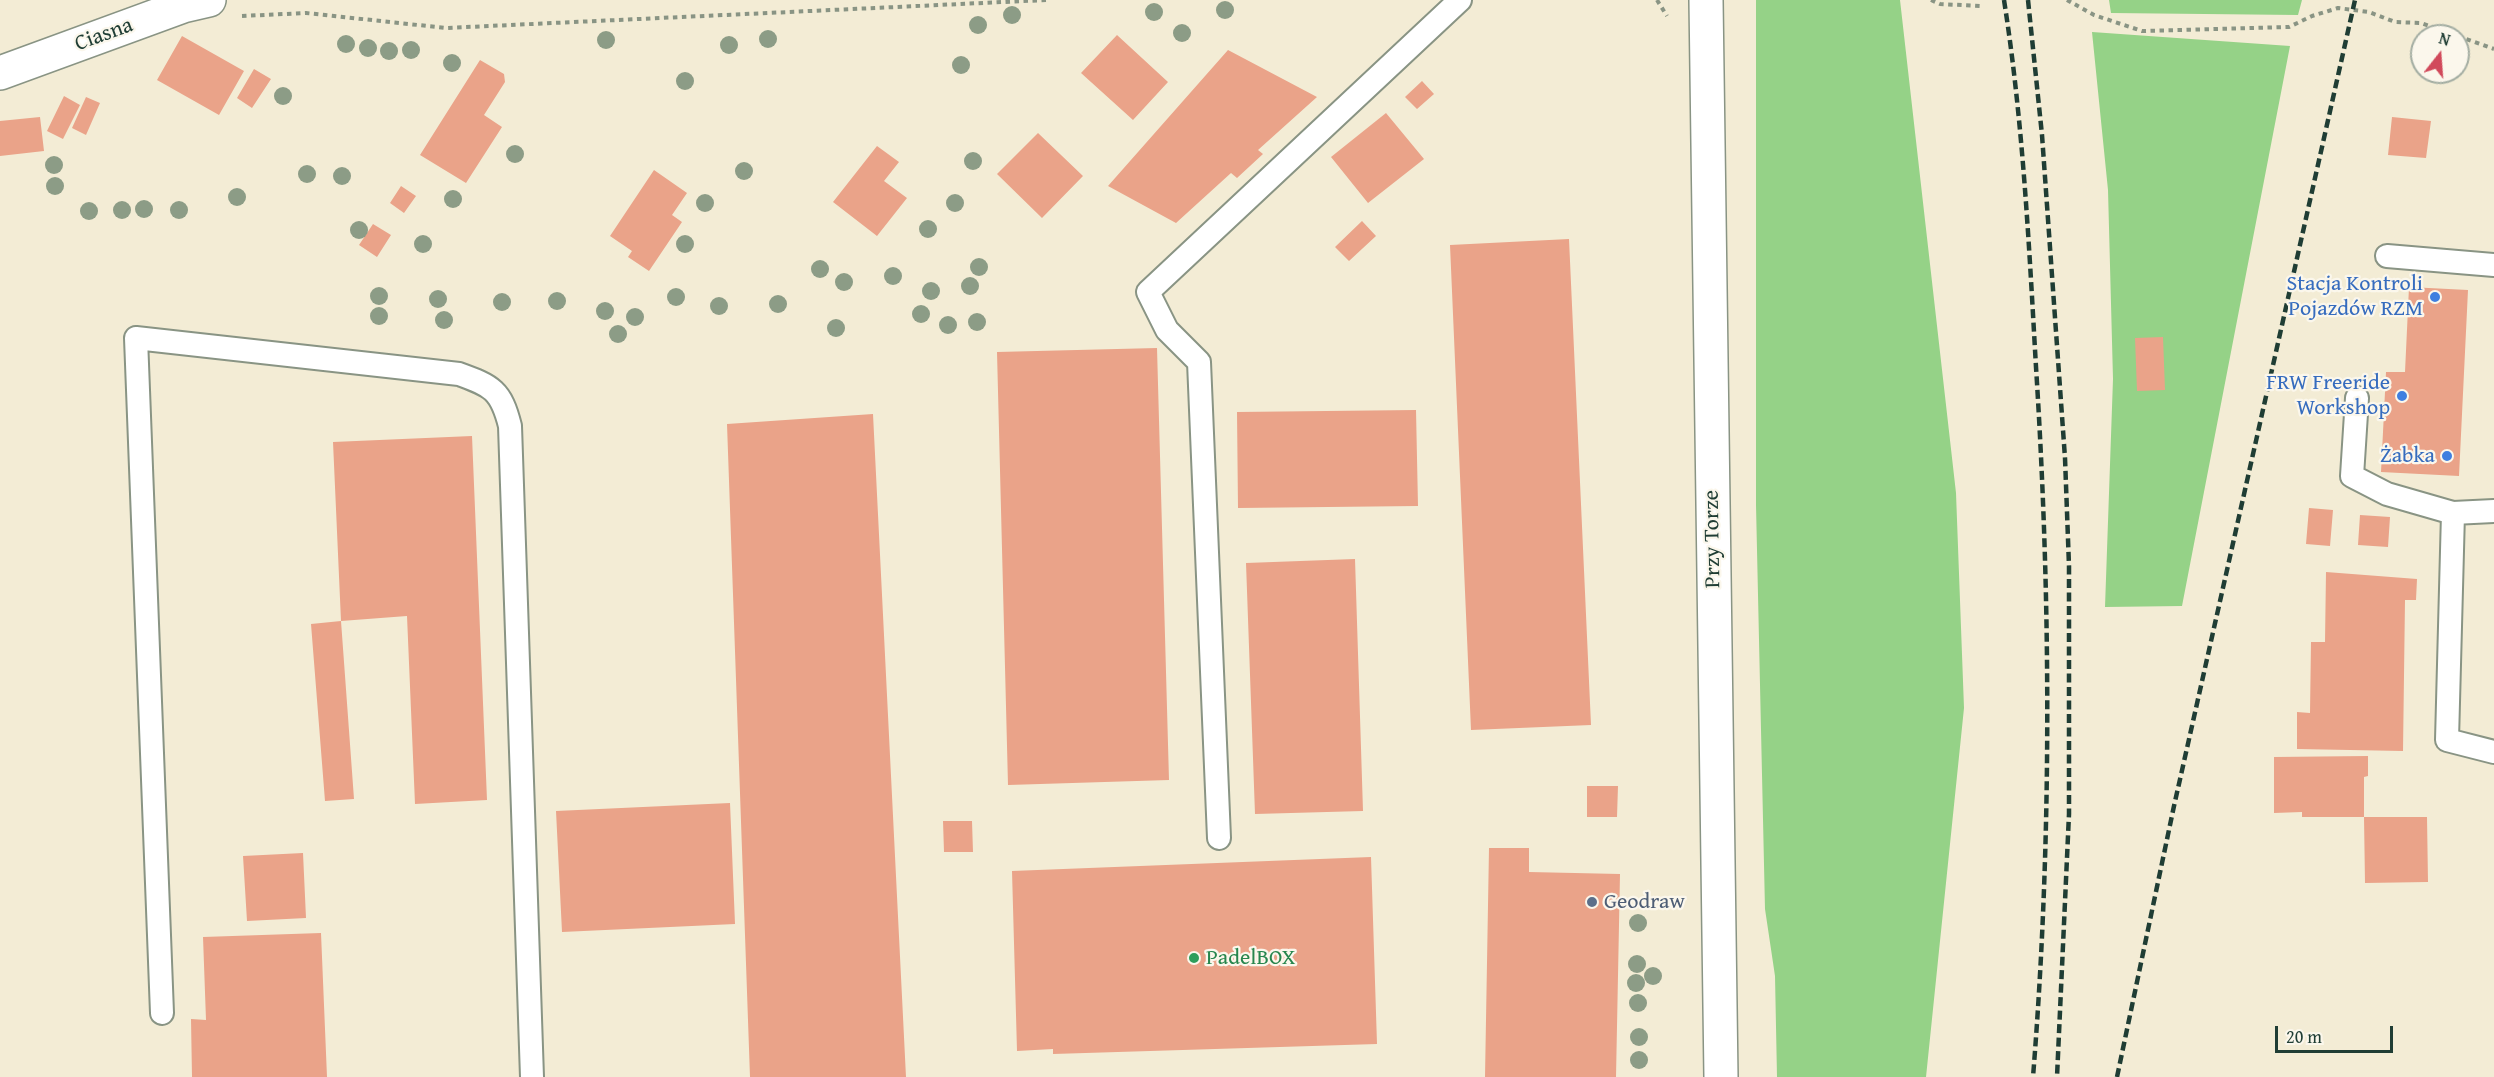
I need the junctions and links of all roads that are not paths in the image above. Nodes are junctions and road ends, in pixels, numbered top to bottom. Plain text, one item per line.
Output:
1 (1460, 0) edge
2 (1706, 0) edge
3 (202, 6) edge
4 (0, 73) edge
5 (2387, 256) dead end
6 (2494, 265) edge
7 (2357, 398) dead end
8 (2494, 511) edge
9 (2452, 513) junction
10 (2494, 752) edge
11 (1219, 838) dead end
12 (162, 1012) dead end
13 (532, 1077) edge
14 (1721, 1077) edge

1 - 11 lane
2 - 14 street, Przy Torze
3 - 4 street, Ciasna
5 - 6 lane
7 - 9 lane
8 - 9 lane
9 - 10 lane
12 - 13 lane

